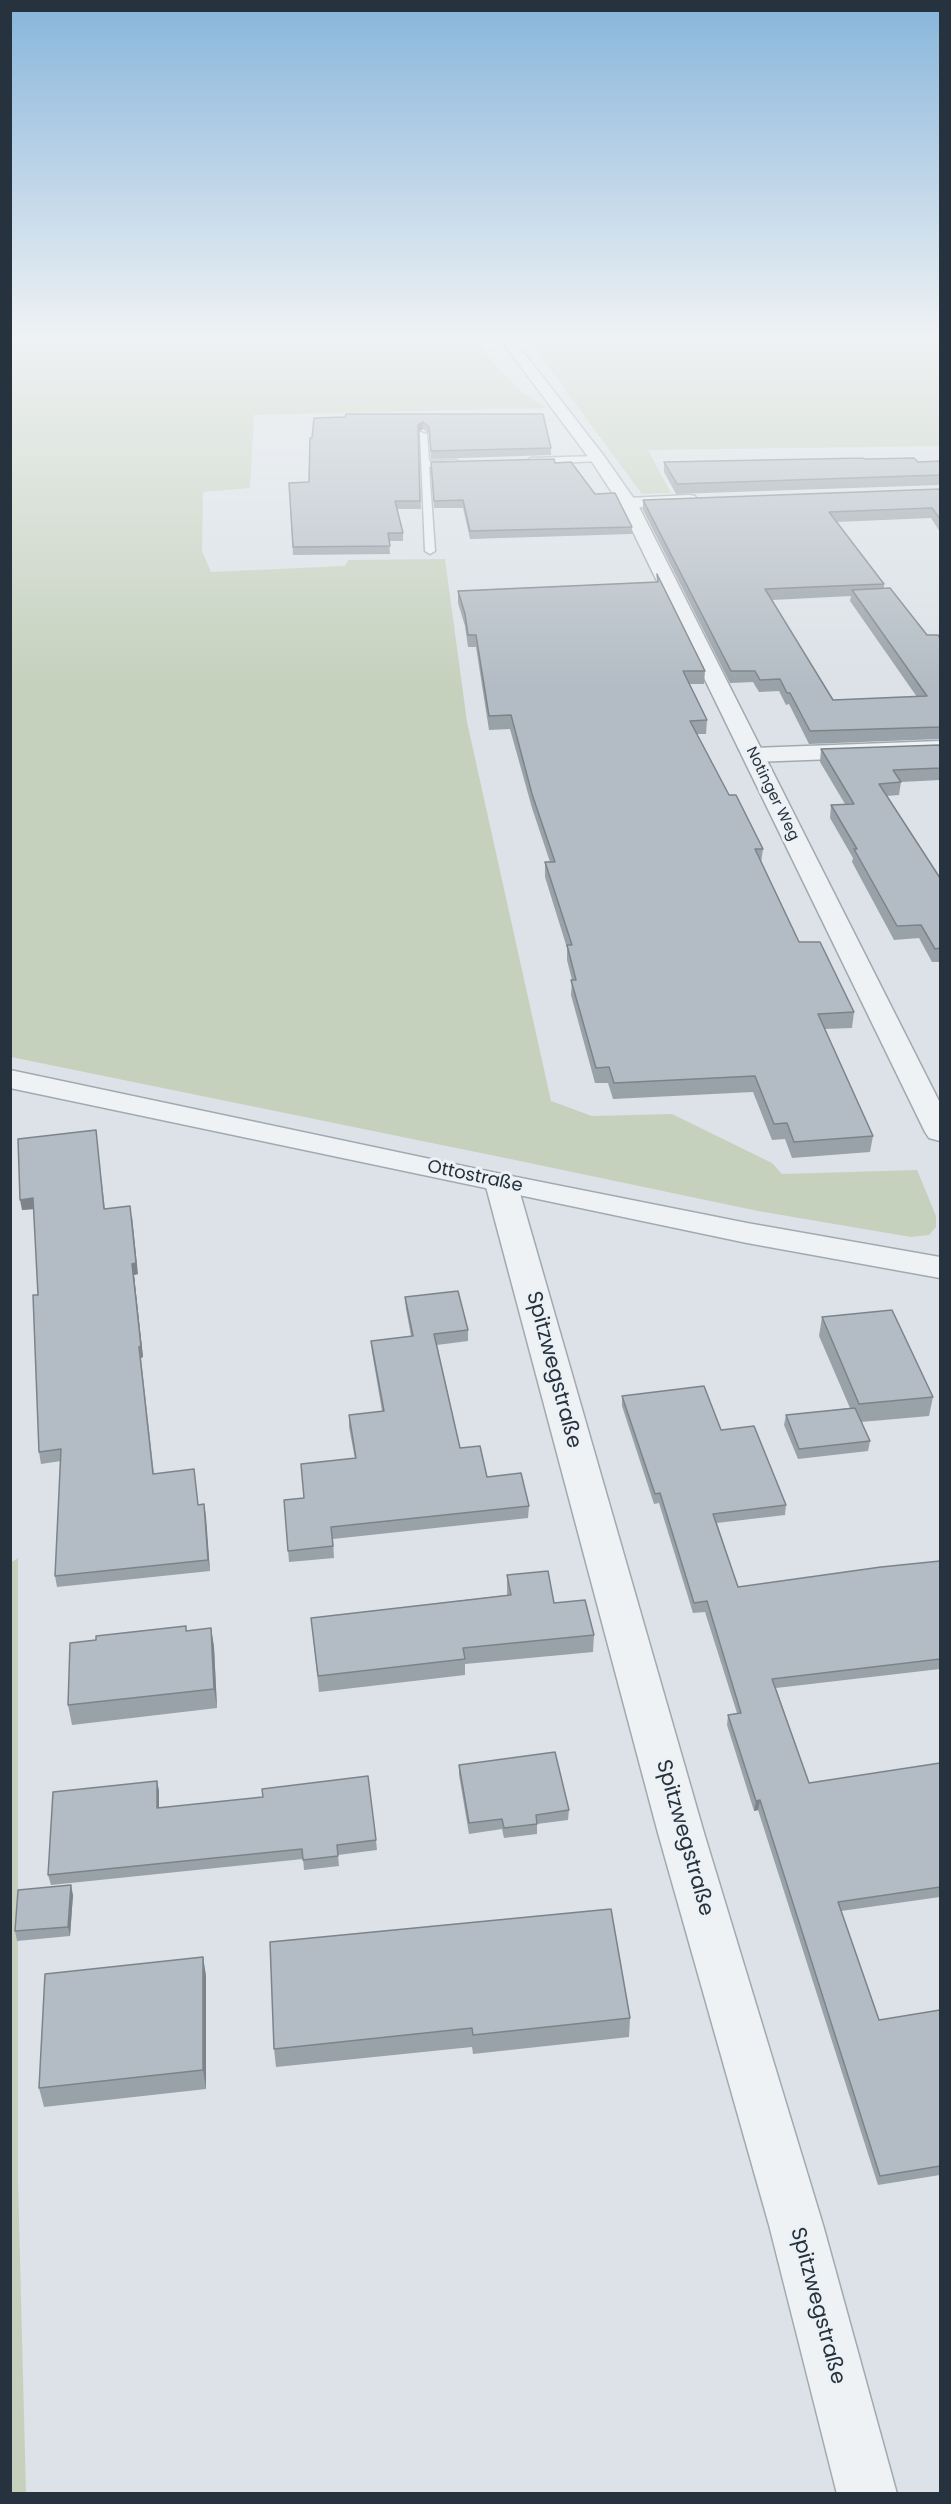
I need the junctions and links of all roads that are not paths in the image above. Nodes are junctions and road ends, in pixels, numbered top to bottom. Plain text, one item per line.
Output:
1 (424, 453) edge
2 (593, 453) edge
3 (598, 459) junction
4 (516, 461) edge
5 (424, 462) junction
6 (470, 463) edge
7 (707, 500) edge
8 (628, 503) junction
9 (430, 551) dead end
10 (940, 748) edge
11 (753, 755) junction
12 (10, 1078) edge
13 (940, 1132) edge
14 (501, 1183) junction
15 (940, 1268) edge
16 (867, 2493) edge

1 - 5 lane
2 - 3 street, Notinger Weg
3 - 4 lane
3 - 8 street, Notinger Weg
5 - 6 lane
5 - 9 lane
7 - 8 street
8 - 11 street, Notinger Weg
10 - 11 street
11 - 13 street, Notinger Weg
12 - 14 street, Ottostraße
14 - 15 street, Ottostraße
14 - 16 street, Spitzwegstraße

